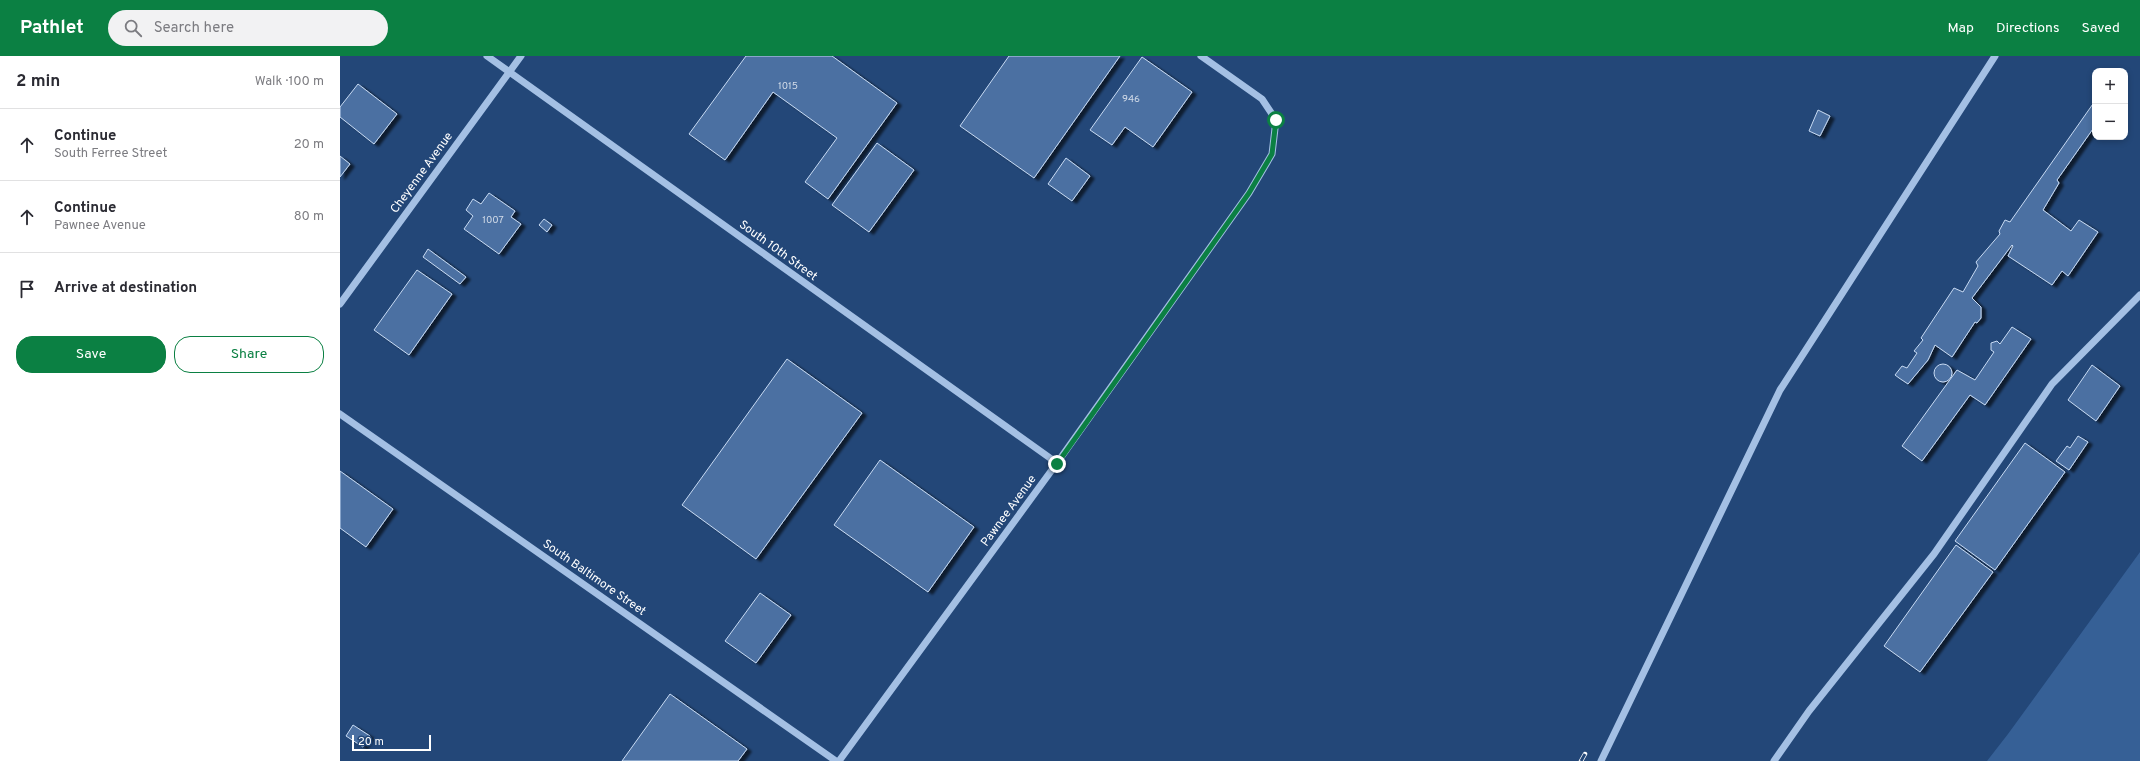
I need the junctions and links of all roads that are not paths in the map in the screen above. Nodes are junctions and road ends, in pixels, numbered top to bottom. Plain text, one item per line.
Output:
1 (487, 56) edge
2 (521, 56) edge
3 (1201, 56) edge
4 (1995, 56) edge
5 (510, 72) junction
6 (2140, 294) edge
7 (340, 304) edge
8 (340, 414) edge
9 (1057, 464) junction
10 (837, 761) edge
11 (1601, 761) edge
12 (1774, 761) edge

1 - 5 street, South 10th Street
2 - 5 street, Cheyenne Avenue
3 - 9 street, Pawnee Avenue
4 - 11 street
5 - 7 street, Cheyenne Avenue
5 - 9 street, South 10th Street
6 - 12 street
8 - 10 street, South Baltimore Street
9 - 10 street, Pawnee Avenue

